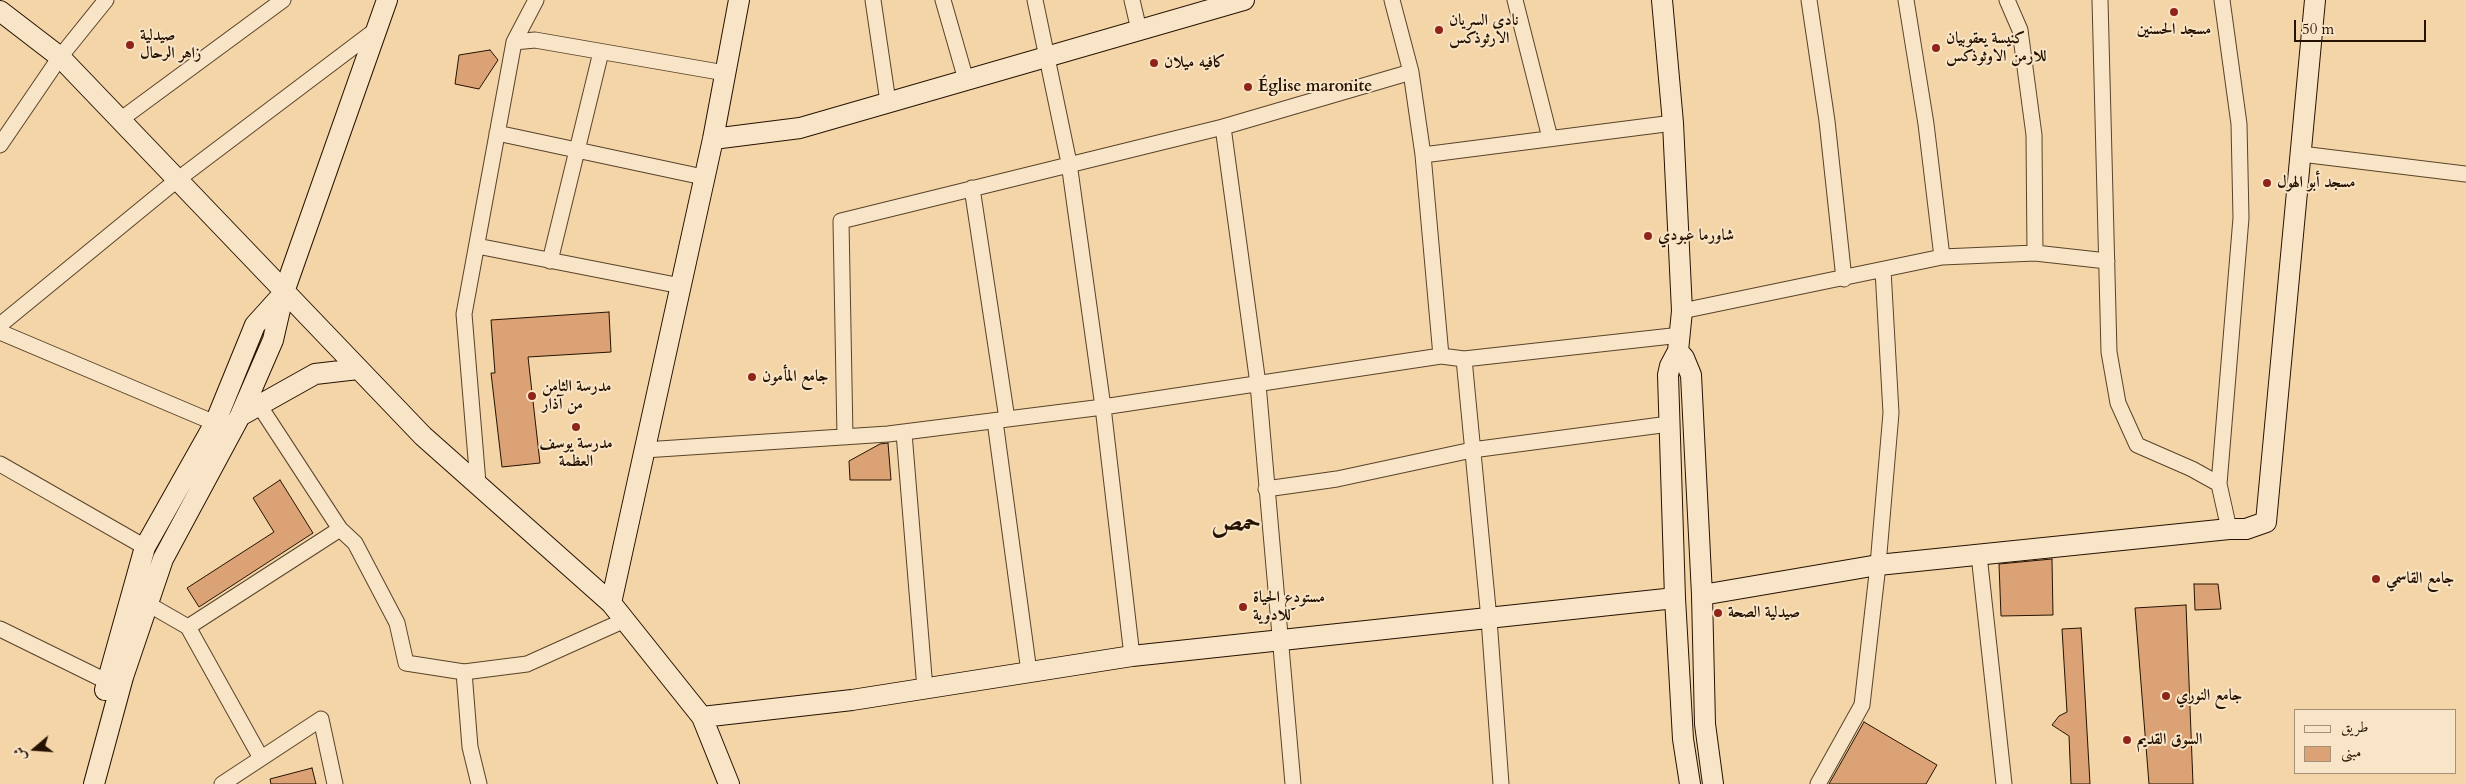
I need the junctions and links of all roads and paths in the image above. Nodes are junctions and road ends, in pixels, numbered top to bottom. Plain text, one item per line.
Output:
1 (106, 0) edge
2 (283, 0) edge
3 (387, 0) edge
4 (536, 0) edge
5 (739, 0) edge
6 (873, 0) edge
7 (943, 0) edge
8 (1035, 0) edge
9 (1132, 0) edge
10 (1392, 0) edge
11 (1515, 0) edge
12 (1662, 0) edge
13 (1809, 0) edge
14 (1906, 0) edge
15 (2008, 0) edge
16 (2100, 0) edge
17 (2222, 0) edge
18 (2315, 0) edge
19 (1236, 1) edge
20 (0, 11) edge
21 (376, 29) junction
22 (1139, 30) junction
23 (514, 42) junction
24 (601, 52) junction
25 (60, 57) junction
26 (1047, 57) junction
27 (1411, 72) junction
28 (725, 73) junction
29 (966, 80) junction
30 (888, 102) junction
31 (120, 120) junction
32 (1673, 123) junction
33 (1223, 127) junction
34 (497, 133) junction
35 (1550, 138) junction
36 (713, 139) junction
37 (0, 145) edge
38 (577, 150) junction
39 (2301, 154) junction
40 (1423, 155) junction
41 (1069, 163) junction
42 (2466, 174) edge
43 (703, 178) junction
44 (177, 180) junction
45 (972, 188) junction
46 (477, 246) junction
47 (2035, 253) junction
48 (1942, 257) junction
49 (550, 261) junction
50 (2108, 261) junction
51 (1884, 270) junction
52 (1844, 279) junction
53 (681, 286) junction
54 (284, 292) junction
55 (1682, 311) junction
56 (0, 325) edge
57 (0, 332) edge
58 (1680, 343) junction
59 (1441, 356) junction
60 (1464, 359) junction
61 (358, 369) junction
62 (1258, 384) junction
63 (259, 405) junction
64 (1103, 407) junction
65 (240, 416) junction
66 (1001, 420) junction
67 (215, 423) junction
68 (1670, 424) junction
69 (904, 432) junction
70 (845, 437) junction
71 (644, 450) junction
72 (1472, 450) junction
73 (0, 464) edge
74 (478, 483) junction
75 (2219, 484) junction
76 (1266, 488) junction
77 (340, 529) junction
78 (2230, 529) junction
79 (145, 548) junction
80 (1979, 555) junction
81 (1878, 565) junction
82 (1702, 595) junction
83 (1675, 598) junction
84 (611, 602) junction
85 (148, 604) junction
86 (1489, 619) junction
87 (625, 620) junction
88 (188, 627) junction
89 (0, 629) edge
90 (1280, 641) junction
91 (1132, 656) junction
92 (464, 672) junction
93 (1029, 672) junction
94 (108, 682) junction
95 (925, 689) junction
96 (702, 718) junction
97 (261, 758) junction
98 (80, 784) edge
99 (94, 784) edge
100 (222, 784) edge
101 (335, 784) edge
102 (479, 784) edge
103 (729, 784) edge
104 (1293, 784) edge
105 (1501, 784) edge
106 (1690, 784) edge
107 (1713, 784) edge
108 (1818, 784) edge
109 (2004, 784) edge

1 - 25 street
2 - 31 street
3 - 21 main road
4 - 23 street
5 - 28 main road
6 - 30 street
7 - 29 street
8 - 26 street
9 - 22 street
10 - 27 street
11 - 35 street
12 - 32 main road
13 - 52 street
14 - 48 street
15 - 47 street
16 - 50 street
17 - 75 street
18 - 39 main road
19 - 22 main road
20 - 25 main road
21 - 44 street
21 - 54 main road
22 - 26 main road
23 - 24 street
23 - 34 street
24 - 28 street
24 - 38 street
25 - 31 main road
25 - 37 street
26 - 29 main road
26 - 41 street
27 - 33 street
27 - 40 street
28 - 36 main road
29 - 30 main road
30 - 36 main road
31 - 44 main road
32 - 35 street
32 - 55 main road
33 - 41 street
33 - 62 street
34 - 38 street
34 - 46 street
35 - 40 street
36 - 43 main road
38 - 43 street
38 - 49 street
39 - 42 street
39 - 78 main road
40 - 59 street
41 - 45 street
41 - 64 street
43 - 53 main road
44 - 54 main road
44 - 56 street
45 - 66 street
45 - 70 street
46 - 49 street
46 - 74 street
47 - 48 street
47 - 50 street
48 - 51 street
49 - 53 street
50 - 75 street
51 - 52 street
51 - 81 street
52 - 55 street
53 - 71 main road
54 - 61 main road
54 - 65 main road
54 - 67 main road
55 - 58 main road
57 - 67 street
58 - 60 street
58 - 68 main road
58 - 82 main road
59 - 60 street
59 - 62 street
60 - 72 street
61 - 63 main road
61 - 74 main road
62 - 64 street
62 - 76 street
63 - 65 main road
63 - 77 street
64 - 66 street
64 - 91 street
65 - 85 main road
66 - 69 street
66 - 93 street
67 - 79 main road
68 - 72 street
68 - 83 main road
69 - 70 street
69 - 95 street
70 - 71 street
71 - 84 main road
72 - 76 street
72 - 86 street
73 - 79 street
74 - 84 main road
75 - 78 street
76 - 90 street
77 - 88 street
77 - 92 street
78 - 80 main road
79 - 94 main road
80 - 81 main road
80 - 109 street
81 - 82 main road
81 - 108 street
82 - 107 main road
83 - 86 main road
83 - 106 main road
84 - 87 main road
85 - 88 street
85 - 99 main road
86 - 90 main road
86 - 105 street
87 - 92 street
87 - 96 main road
88 - 97 street
89 - 94 street
90 - 91 main road
90 - 104 street
91 - 93 main road
92 - 102 street
93 - 95 main road
94 - 98 main road
95 - 96 main road
96 - 103 main road
97 - 100 street
97 - 101 street

